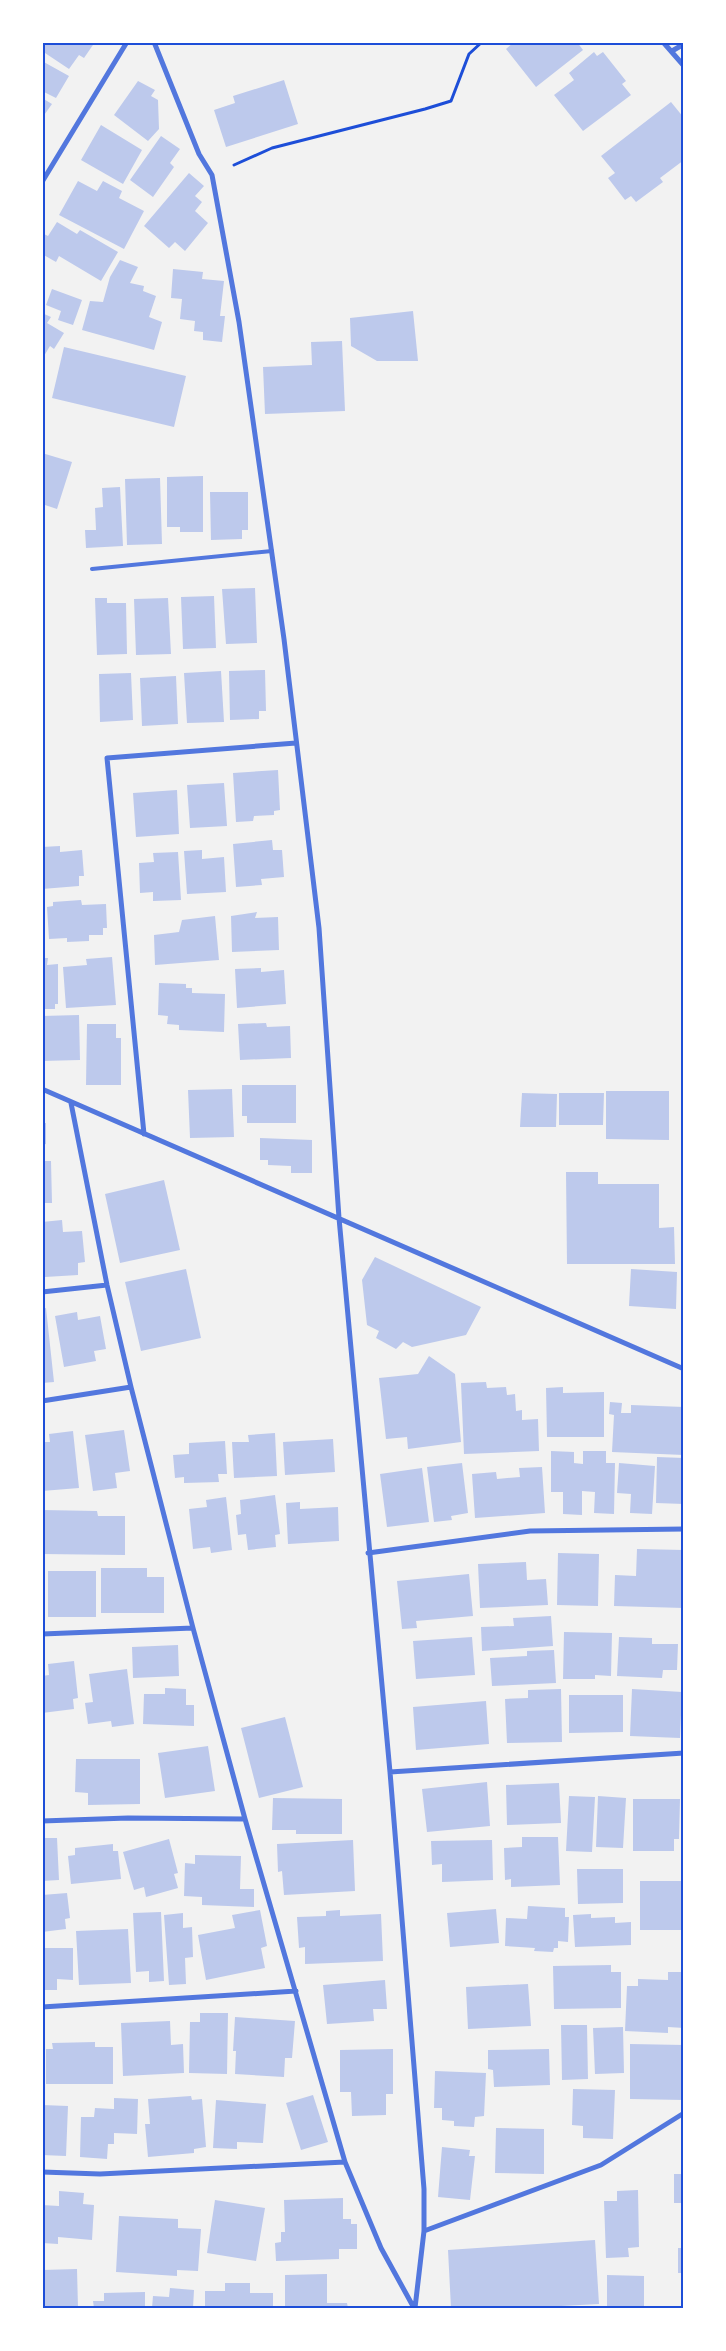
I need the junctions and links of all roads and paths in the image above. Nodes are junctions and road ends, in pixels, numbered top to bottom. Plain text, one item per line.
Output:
1 (127, 42) edge
2 (154, 42) edge
3 (482, 42) edge
4 (663, 42) edge
5 (684, 44) edge
6 (672, 51) junction
7 (684, 66) edge
8 (212, 175) junction
9 (42, 182) edge
10 (272, 551) junction
11 (92, 569) dead end
12 (296, 743) junction
13 (42, 1089) edge
14 (71, 1103) junction
15 (144, 1134) junction
16 (339, 1218) junction
17 (108, 1285) junction
18 (42, 1292) edge
19 (684, 1369) edge
20 (131, 1387) junction
21 (42, 1401) edge
22 (684, 1529) edge
23 (368, 1553) junction
24 (193, 1628) junction
25 (42, 1634) edge
26 (684, 1753) edge
27 (390, 1772) junction
28 (245, 1819) junction
29 (42, 1821) edge
30 (296, 1991) junction
31 (42, 2007) edge
32 (684, 2113) edge
33 (344, 2162) junction
34 (42, 2172) edge
35 (424, 2230) junction
36 (415, 2308) edge

1 - 9 street
2 - 8 street
3 - 8 path
4 - 6 street
5 - 6 street
6 - 7 street
8 - 10 street
10 - 11 lane
10 - 12 street
12 - 15 street
12 - 16 street
13 - 14 street
14 - 15 street
14 - 17 street
15 - 16 street
16 - 19 street
16 - 23 street
17 - 18 street
17 - 20 street
20 - 21 street
20 - 24 street
22 - 23 street
23 - 27 street
24 - 25 street
24 - 28 street
26 - 27 street
27 - 35 street
28 - 29 street
28 - 30 street
30 - 31 street
30 - 33 street
32 - 35 street
33 - 34 street
33 - 36 street
35 - 36 street

